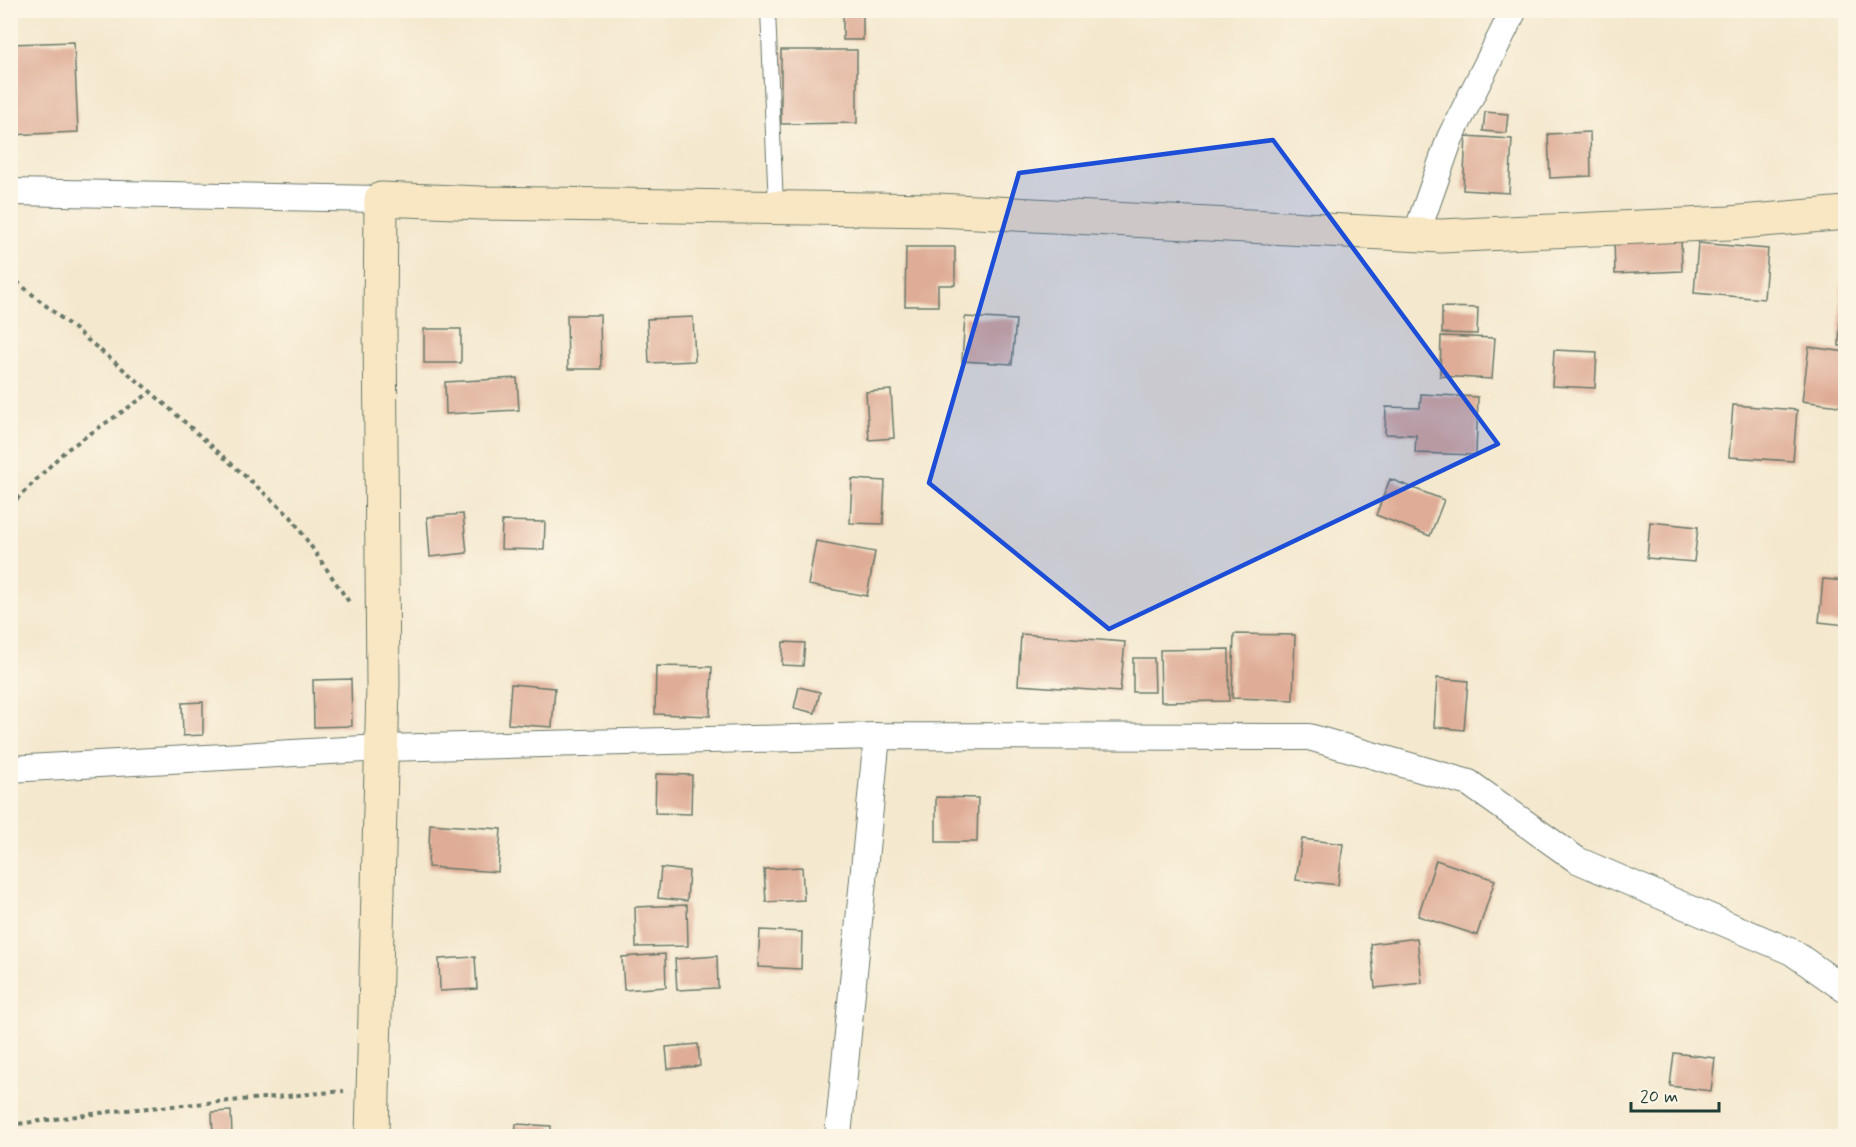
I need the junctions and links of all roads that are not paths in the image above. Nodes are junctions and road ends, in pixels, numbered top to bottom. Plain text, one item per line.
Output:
1 (768, 10) edge
2 (1514, 10) edge
3 (10, 192) edge
4 (381, 199) junction
5 (776, 207) junction
6 (1845, 213) edge
7 (1416, 235) junction
8 (877, 736) junction
9 (382, 748) junction
10 (10, 769) edge
11 (1845, 990) edge
12 (372, 1137) edge
13 (838, 1137) edge

1 - 5 lane
2 - 7 street
3 - 4 street
4 - 5 street
4 - 9 street
5 - 7 street
6 - 7 street
8 - 9 street
8 - 11 street
8 - 13 street
9 - 10 street
9 - 12 street

